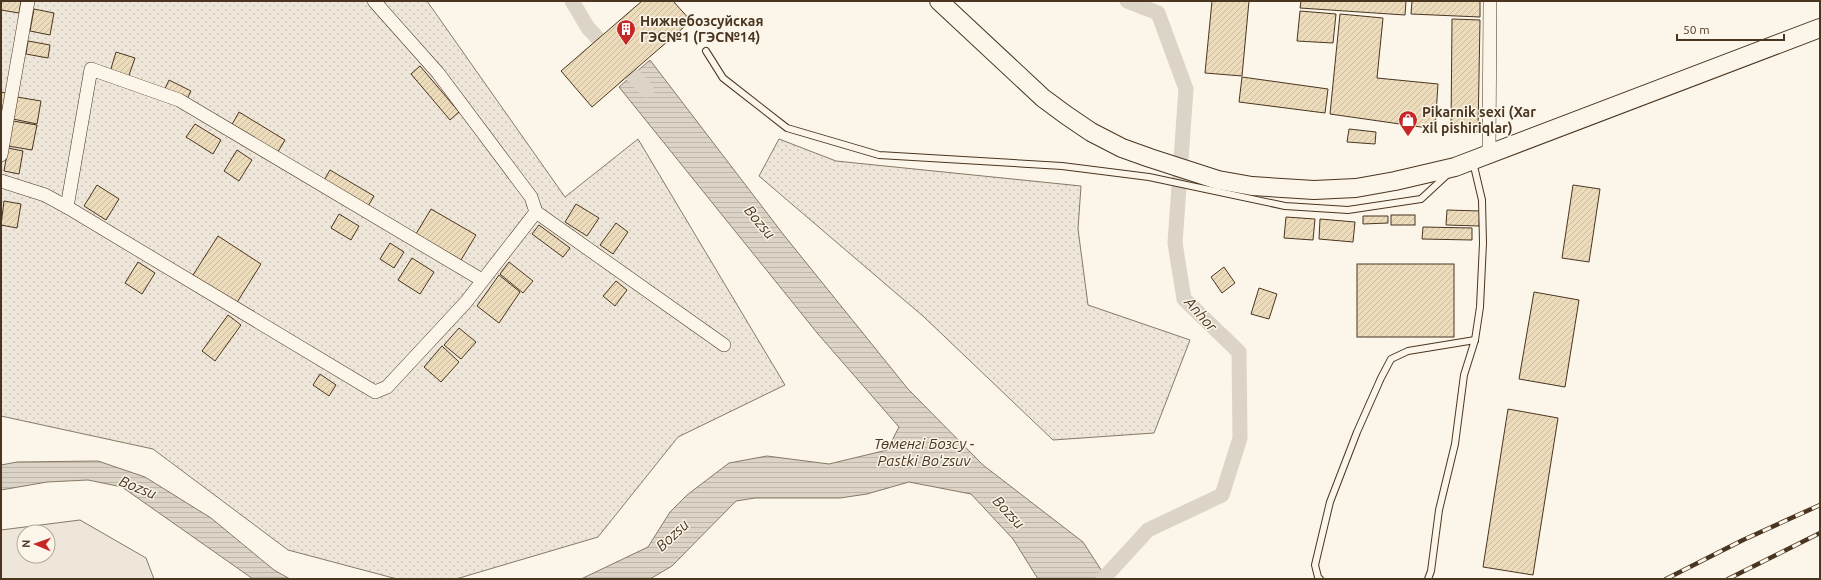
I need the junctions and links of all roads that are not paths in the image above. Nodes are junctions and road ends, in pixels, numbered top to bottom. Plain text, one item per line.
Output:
1 (28, 1) edge
2 (374, 1) edge
3 (939, 1) edge
4 (1490, 1) edge
5 (1820, 28) edge
6 (706, 51) dead end
7 (1, 155) edge
8 (1481, 157) junction
9 (1455, 167) junction
10 (1, 181) edge
11 (1219, 186) junction
12 (67, 207) junction
13 (536, 212) junction
14 (482, 280) junction
15 (1475, 340) junction
16 (724, 345) dead end
17 (1320, 579) edge
18 (1428, 579) edge

1 - 7 street
2 - 13 street
3 - 11 main road
4 - 8 street
5 - 8 main road
6 - 11 lane
8 - 9 main road
8 - 15 lane
9 - 11 main road
9 - 11 lane
10 - 12 street
12 - 14 street
12 - 14 street
13 - 14 street
13 - 16 street
15 - 17 lane
15 - 18 lane

